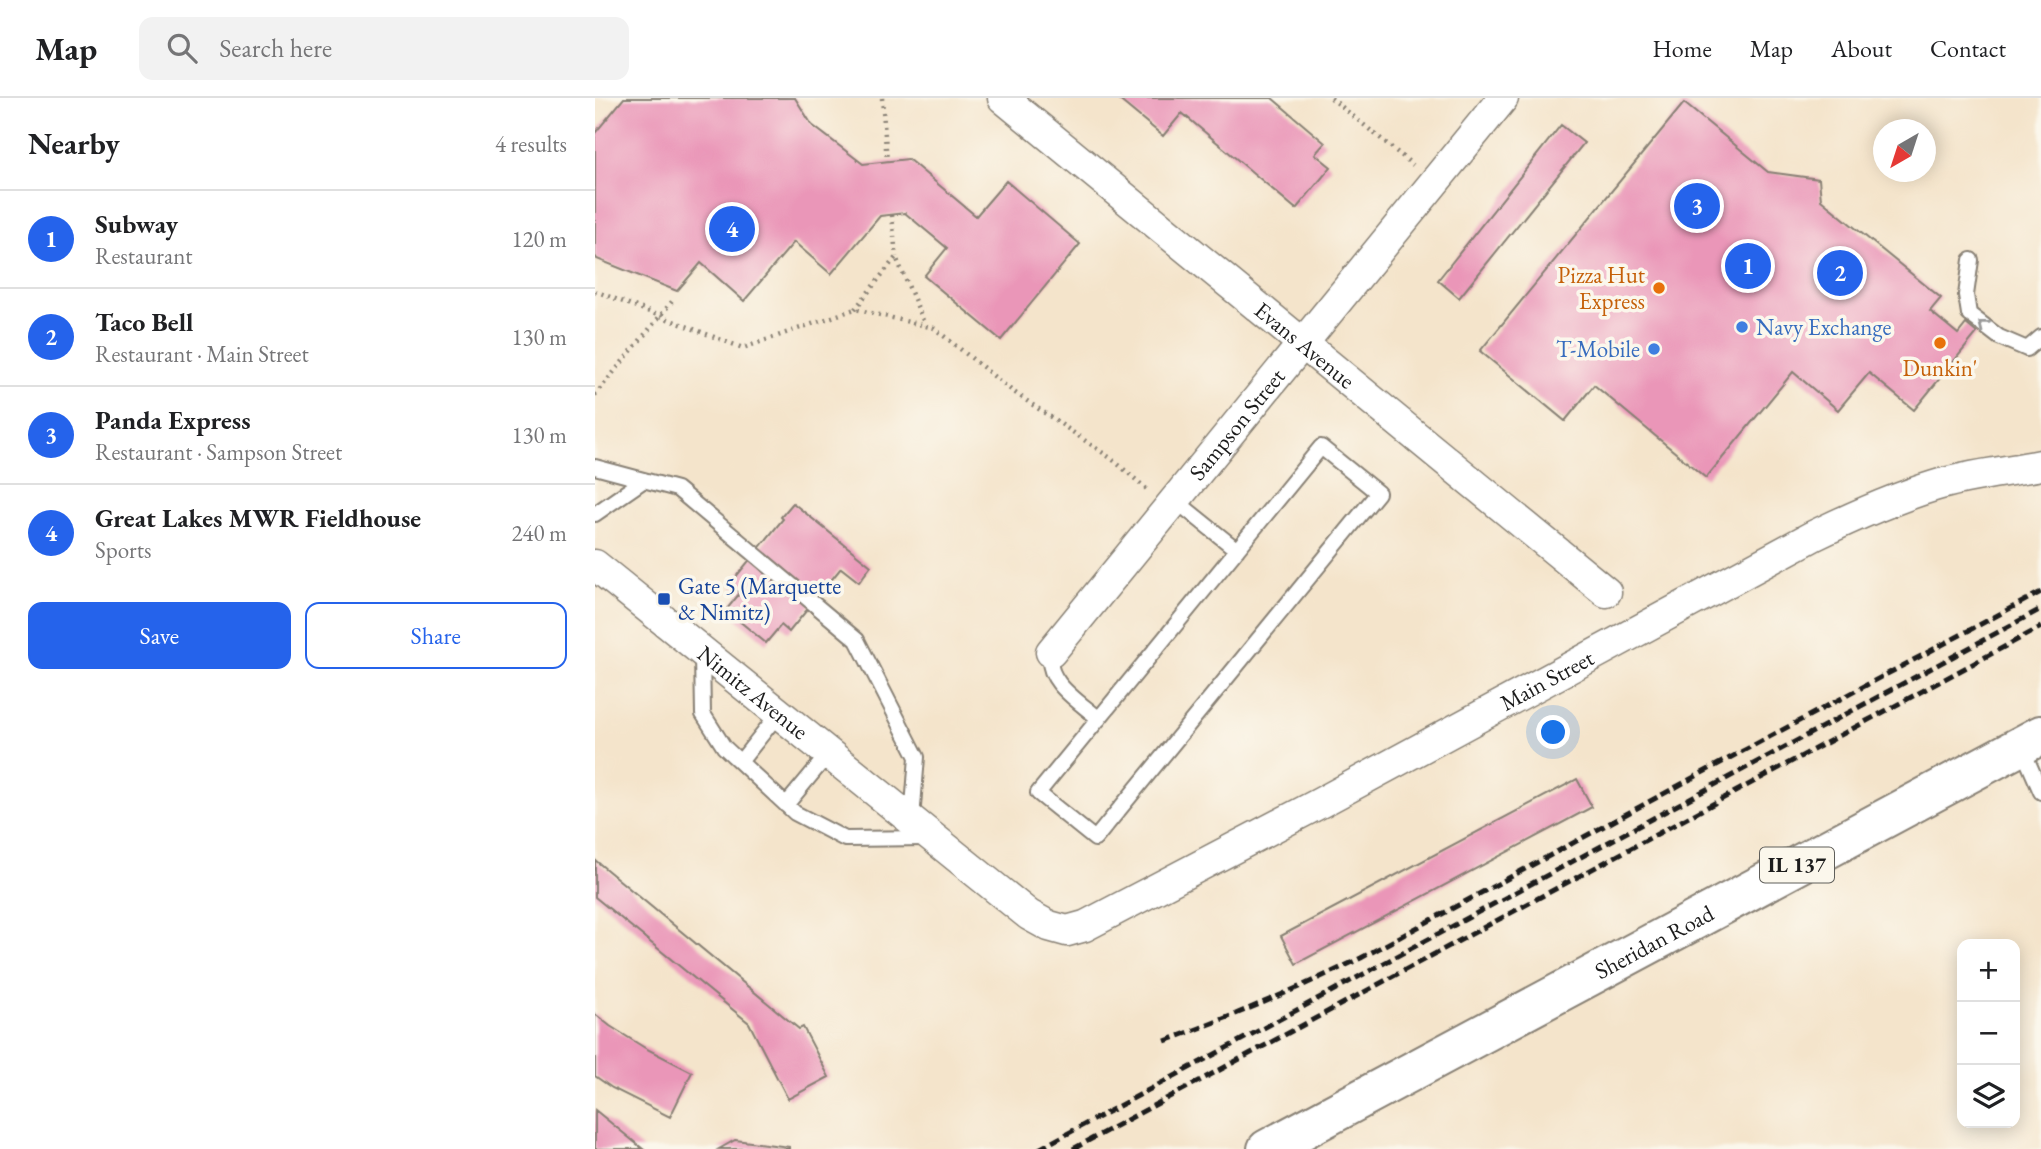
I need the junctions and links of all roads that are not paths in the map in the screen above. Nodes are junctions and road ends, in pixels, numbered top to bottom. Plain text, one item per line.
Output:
1 (1003, 98) edge
2 (1503, 98) edge
3 (1971, 260) dead end
4 (2041, 337) edge
5 (1302, 345) junction
6 (2041, 465) edge
7 (595, 467) edge
8 (643, 480) junction
9 (1172, 504) junction
10 (595, 514) edge
11 (1237, 550) junction
12 (595, 565) edge
13 (1606, 593) dead end
14 (702, 651) junction
15 (1051, 652) joint
16 (779, 713) junction
17 (1099, 719) junction
18 (2031, 740) edge
19 (829, 753) junction
20 (740, 762) junction
21 (2041, 792) edge
22 (786, 804) junction
23 (912, 819) junction
24 (935, 838) junction
25 (1067, 931) joint
26 (1267, 1149) edge

1 - 5 street, Evans Avenue
2 - 5 street, Sampson Street
4 -> 3 lane
5 - 9 street, Sampson Street
5 - 13 street, Evans Avenue
6 - 25 street, Main Street
7 - 8 lane
8 - 10 lane
8 - 23 lane
9 - 11 lane
9 - 15 street, Sampson Street
11 - 17 lane
11 - 17 lane
12 - 14 street, Nimitz Avenue
14 - 16 street, Nimitz Avenue
14 - 20 lane
15 - 17 lane
16 - 19 street, Nimitz Avenue
16 - 20 lane
18 - 21 lane
18 - 26 highway, Sheridan Road / IL 137
19 - 22 lane
19 - 23 street, Nimitz Avenue
20 - 22 lane
22 - 24 lane
23 - 24 street, Nimitz Avenue
24 - 25 street, Nimitz Avenue

